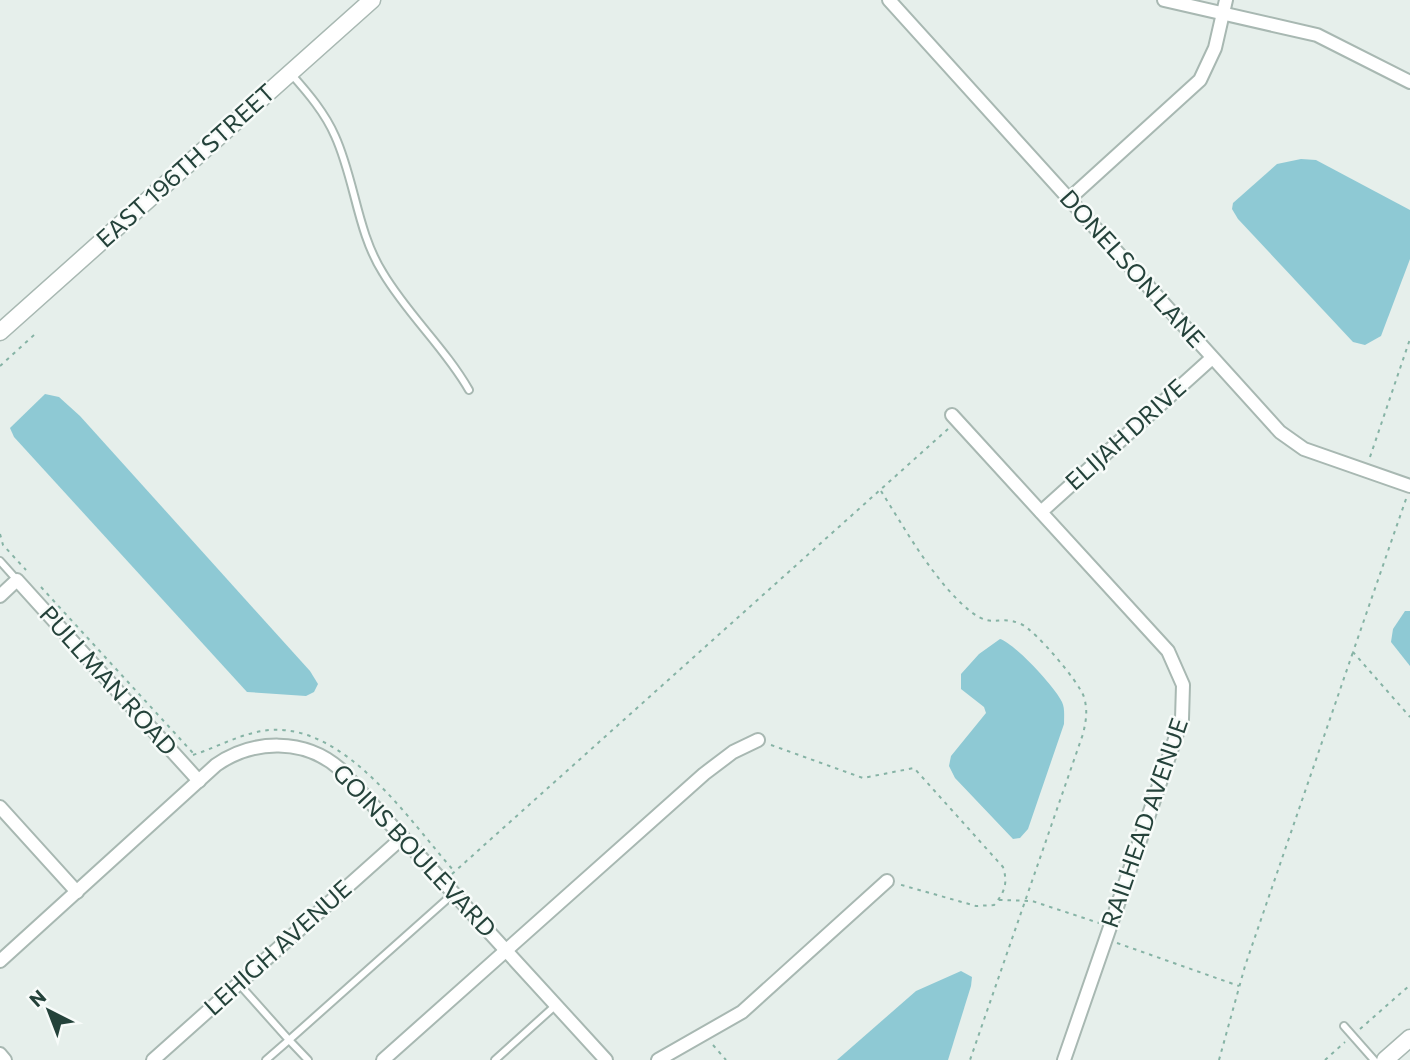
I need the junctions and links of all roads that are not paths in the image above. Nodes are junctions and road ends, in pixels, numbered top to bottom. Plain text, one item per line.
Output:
1 (372, 0) edge
2 (889, 0) edge
3 (1164, 0) edge
4 (1225, 6) edge
5 (290, 73) junction
6 (1410, 82) edge
7 (1069, 200) junction
8 (0, 332) edge
9 (1212, 358) junction
10 (469, 390) dead end
11 (955, 418) road end
12 (1410, 487) edge
13 (1041, 512) junction
14 (0, 561) edge
15 (17, 580) junction
16 (0, 596) edge
17 (758, 740) road end
18 (199, 781) junction
19 (0, 807) edge
20 (403, 837) junction
21 (887, 881) road end
22 (77, 892) junction
23 (454, 893) junction
24 (506, 950) junction
25 (0, 961) edge
26 (239, 984) junction
27 (556, 1005) junction
28 (1344, 1026) dead end
29 (1410, 1038) edge
30 (289, 1040) junction
31 (0, 1054) edge
32 (5, 1060) edge
33 (153, 1060) edge
34 (266, 1060) edge
35 (308, 1060) edge
36 (383, 1060) edge
37 (495, 1060) edge
38 (606, 1060) edge
39 (658, 1060) edge
40 (1064, 1060) edge
41 (1374, 1060) edge
42 (1385, 1060) edge

1 - 5 street, EAST 196TH STREET
2 - 7 street, DONELSON LANE
3 - 4 street
4 - 6 street
4 - 7 street
5 - 8 street, EAST 196TH STREET
5 - 10 lane
7 - 9 street, DONELSON LANE
9 - 12 street, DONELSON LANE
9 - 13 street, ELIJAH DRIVE
11 - 13 street, RAILHEAD AVENUE
13 - 40 street, RAILHEAD AVENUE
14 - 15 lane
15 - 16 street
15 - 18 street, PULLMAN ROAD
17 - 24 street
18 - 20 street, GOINS BOULEVARD
18 - 22 street, GOINS BOULEVARD
19 - 22 street
20 - 23 street, GOINS BOULEVARD
20 - 26 street, LEHIGH AVENUE
21 - 39 street
22 - 25 street, GOINS BOULEVARD
23 - 24 street, GOINS BOULEVARD
23 - 30 lane
24 - 27 street, GOINS BOULEVARD
24 - 36 street
26 - 30 lane
26 - 33 street, LEHIGH AVENUE
27 - 37 lane
27 - 38 street, GOINS BOULEVARD
28 - 41 lane
29 - 42 street
30 - 34 lane
30 - 35 lane
31 - 32 street

